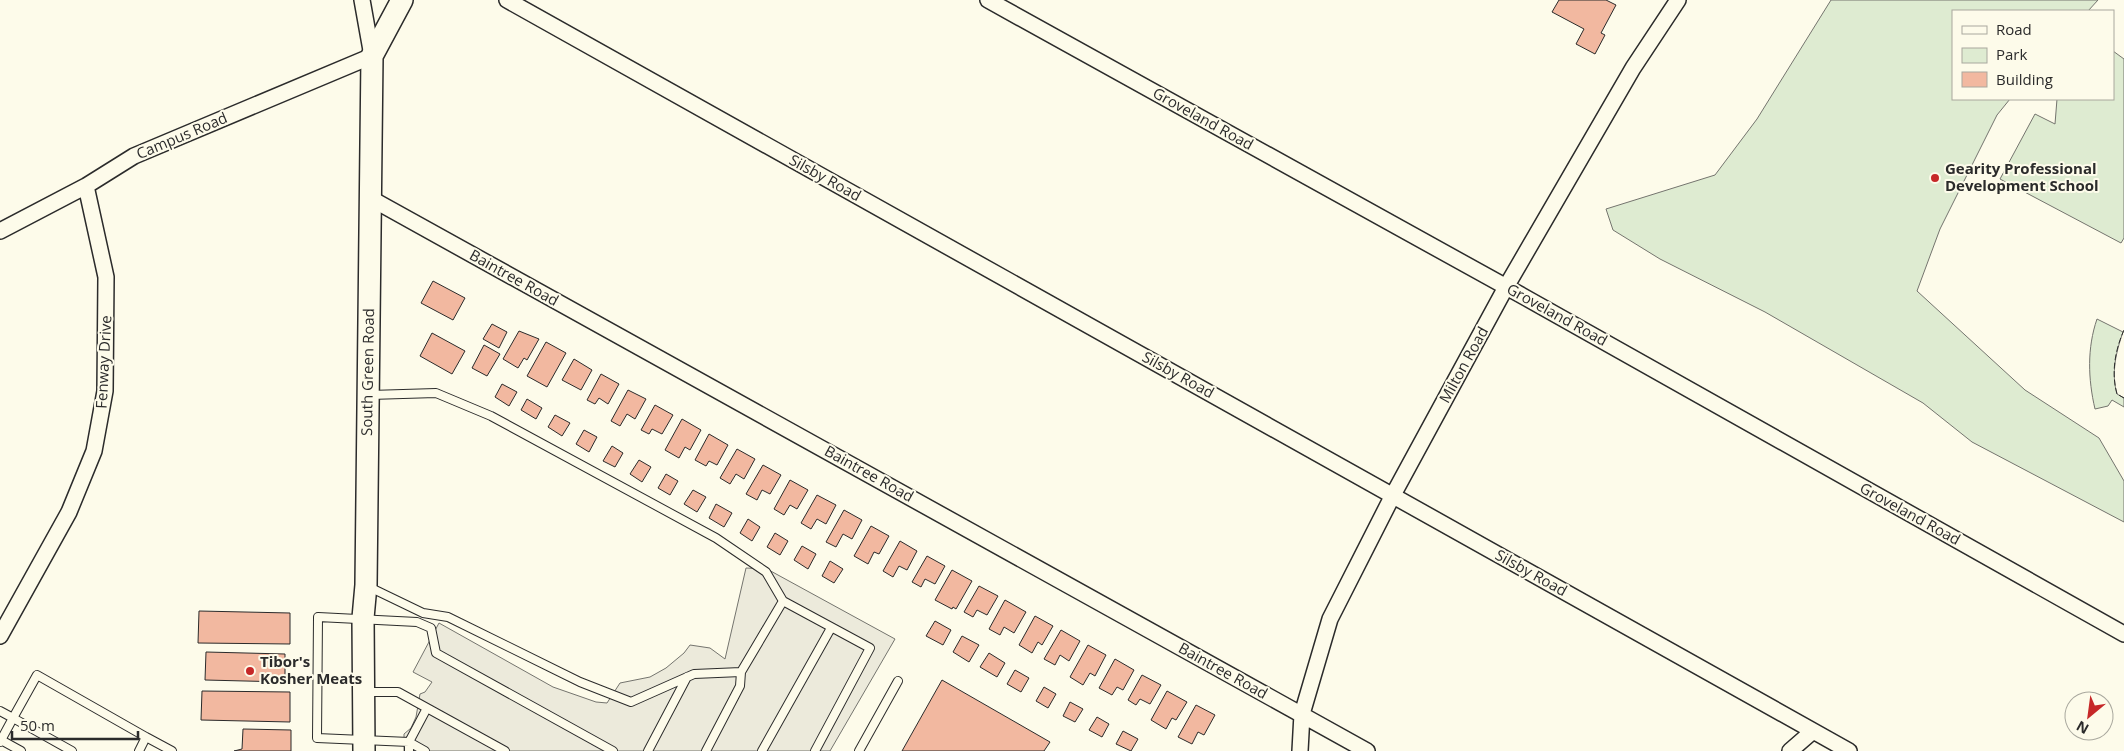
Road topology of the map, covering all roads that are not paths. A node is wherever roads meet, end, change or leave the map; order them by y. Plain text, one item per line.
1 (362, 0) edge
2 (402, 0) edge
3 (507, 0) edge
4 (988, 0) edge
5 (1678, 0) edge
6 (372, 56) junction
7 (86, 186) junction
8 (370, 198) junction
9 (0, 231) edge
10 (1506, 287) junction
11 (368, 395) junction
12 (1393, 495) junction
13 (366, 585) junction
14 (783, 601) junction
15 (363, 618) junction
16 (831, 628) junction
17 (2124, 634) edge
18 (0, 636) edge
19 (741, 672) junction
20 (687, 677) junction
21 (898, 681) dead end
22 (364, 692) junction
23 (427, 708) junction
24 (0, 711) edge
25 (1302, 714) junction
26 (13, 718) junction
27 (1813, 731) junction
28 (146, 737) junction
29 (1, 741) edge
30 (409, 742) junction
31 (364, 746) edge
32 (21, 751) edge
33 (72, 751) edge
34 (138, 751) edge
35 (172, 751) edge
36 (409, 751) edge
37 (425, 751) edge
38 (505, 751) edge
39 (613, 751) edge
40 (648, 751) edge
41 (706, 751) edge
42 (762, 751) edge
43 (814, 751) edge
44 (859, 751) edge
45 (1300, 751) edge
46 (1367, 751) edge
47 (1790, 751) edge
48 (1849, 751) edge

1 - 6 street
2 - 6 main road, South Green Road
3 - 12 street, Silsby Road
4 - 10 street, Groveland Road
5 - 10 street, Milton Road
6 - 7 street, Campus Road
6 - 8 main road, South Green Road
7 - 9 street, Campus Road
7 - 18 street, Fenway Drive
8 - 11 main road, South Green Road
8 - 25 street, Baintree Road
10 - 12 street, Milton Road
10 - 17 street, Groveland Road
11 - 13 main road, South Green Road
11 - 14 lane
12 - 25 street, Milton Road
12 - 27 street, Silsby Road
13 - 15 main road, South Green Road
13 - 20 lane
14 - 16 lane
14 - 19 lane
15 - 22 main road, South Green Road
15 - 31 lane
15 - 39 lane
16 - 42 lane
16 - 43 lane
19 - 20 lane
19 - 41 lane
20 - 40 lane
21 - 44 lane
22 - 23 lane
22 - 31 main road, South Green Road
23 - 30 lane
23 - 38 lane
24 - 26 lane
25 - 45 street, Milton Road
25 - 46 street, Baintree Road
26 - 28 lane
26 - 29 lane
26 - 33 lane
27 - 47 street
27 - 48 street, Silsby Road
28 - 34 lane
28 - 35 lane
29 - 32 lane
30 - 31 lane
30 - 36 lane
30 - 37 lane

